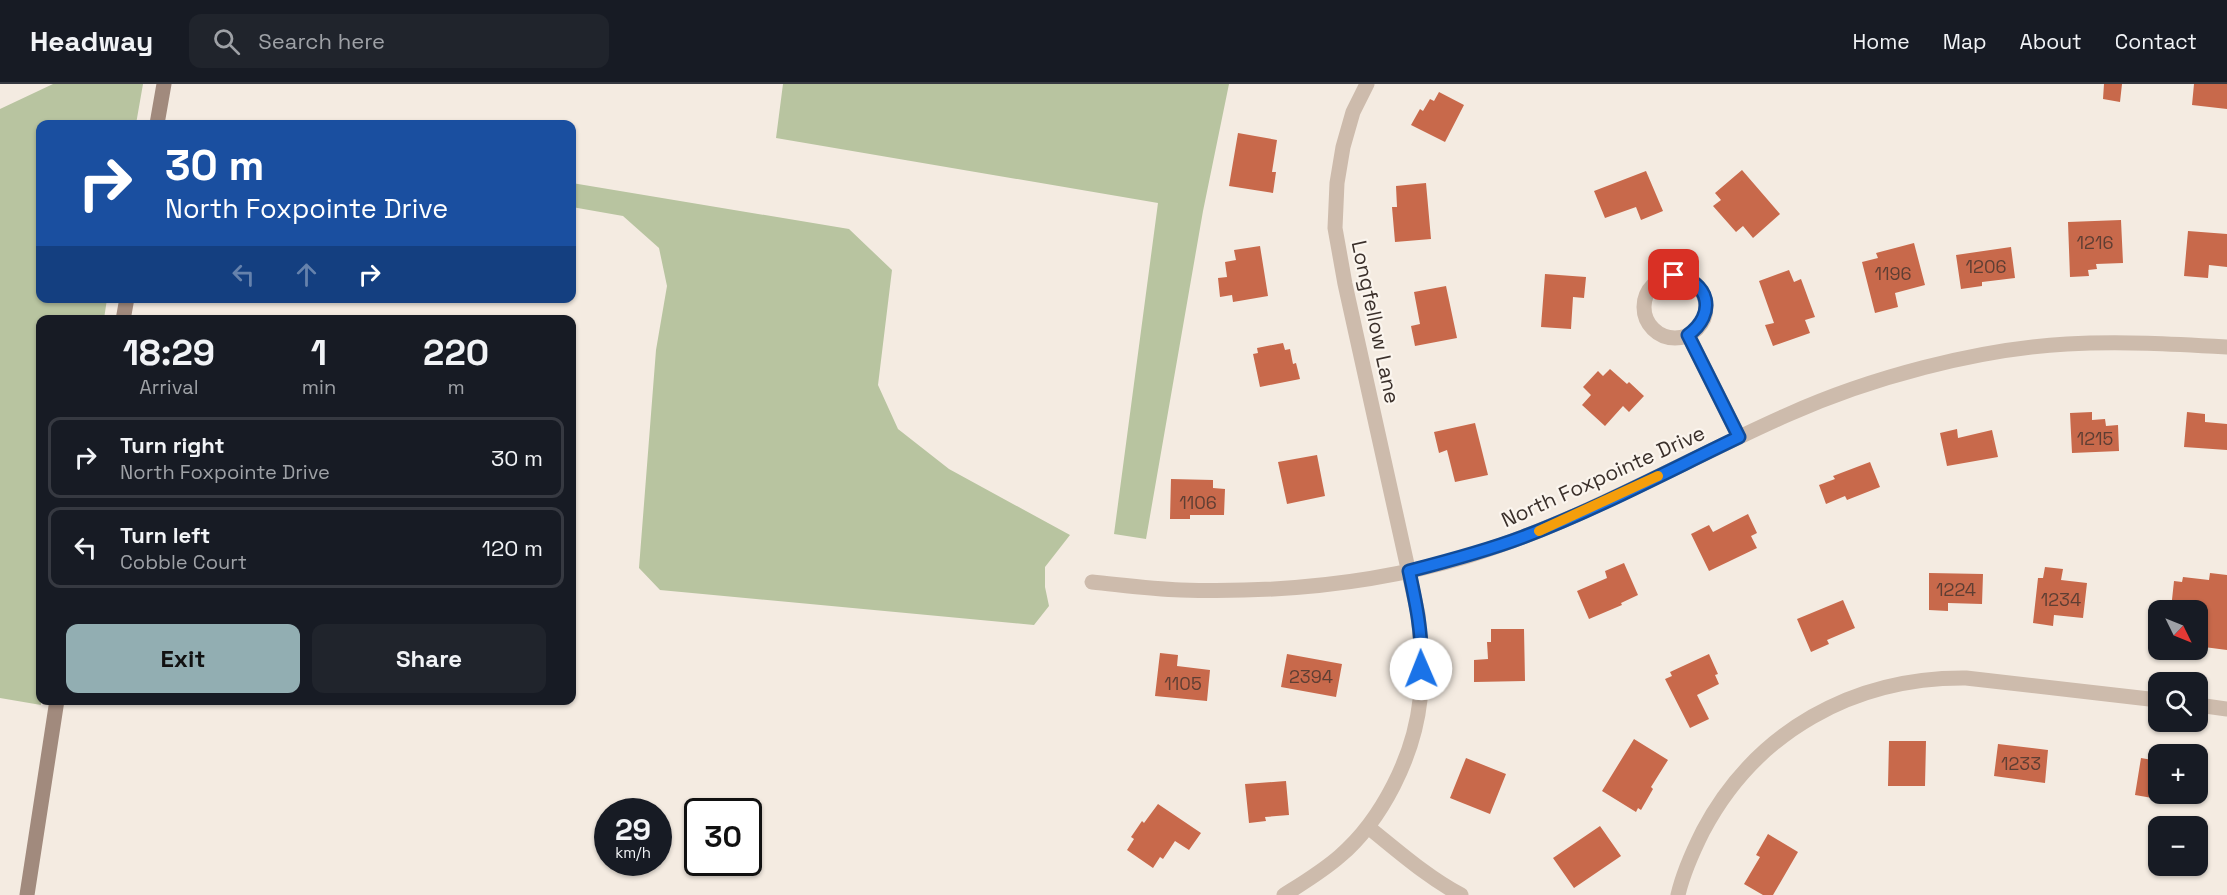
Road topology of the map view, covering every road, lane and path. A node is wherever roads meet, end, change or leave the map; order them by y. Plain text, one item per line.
1 (164, 84) edge
2 (1367, 84) edge
3 (158, 120) edge
4 (1688, 335) junction
5 (2227, 347) edge
6 (1739, 437) junction
7 (1409, 571) junction
8 (1092, 582) dead end
9 (2148, 699) edge
10 (56, 705) edge
11 (2208, 706) edge
12 (2227, 709) edge
13 (1368, 827) junction
14 (27, 895) edge
15 (1284, 895) edge
16 (1461, 895) edge
17 (1678, 895) edge

1 - 3 street
2 - 7 street, Longfellow Lane
4 - 4 street
4 - 6 street
5 - 6 street, North Foxpointe Drive
6 - 7 street, North Foxpointe Drive
7 - 8 street, North Foxpointe Drive
7 - 13 street, Longfellow Lane
9 - 17 street
10 - 14 street
11 - 12 street
13 - 15 street, Longfellow Lane
13 - 16 street

